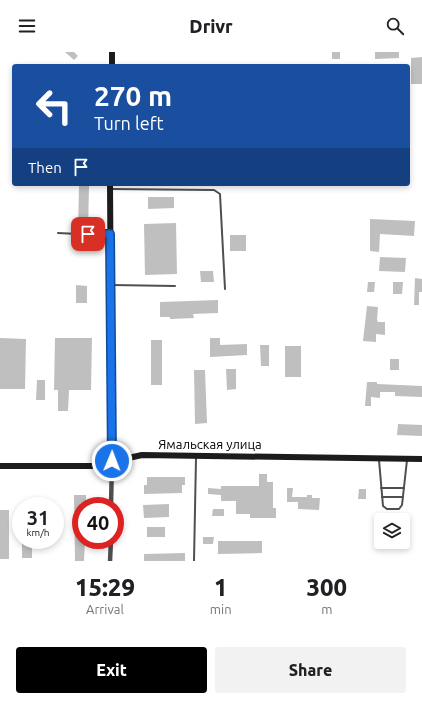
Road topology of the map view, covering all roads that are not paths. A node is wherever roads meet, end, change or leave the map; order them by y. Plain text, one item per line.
1 (112, 52) edge
2 (112, 64) edge
3 (110, 187) edge
4 (58, 233) dead end
5 (78, 234) dead end
6 (88, 234) dead end
7 (110, 234) junction
8 (111, 285) junction
9 (176, 286) dead end
10 (225, 289) dead end
11 (196, 455) junction
12 (378, 458) junction
13 (408, 459) junction
14 (422, 459) edge
15 (112, 461) junction
16 (0, 466) edge
17 (381, 488) junction
18 (404, 488) junction
19 (111, 497) edge
20 (382, 497) junction
21 (403, 497) junction
22 (111, 549) edge
23 (110, 561) edge
24 (194, 561) edge

1 - 2 street
3 - 7 street
3 - 10 lane
4 - 5 lane
6 - 7 lane
7 - 8 street
8 - 9 lane
8 - 15 street
11 - 12 street, Ямальская улица
11 - 15 street, Ямальская улица
11 - 24 lane
12 - 13 street, Ямальская улица
12 - 17 lane
13 - 14 street, Ямальская улица
13 - 18 lane
15 - 16 street, Ямальская улица
15 - 19 street
17 - 18 lane
17 - 20 lane
18 - 21 lane
20 - 21 lane
20 - 21 lane
22 - 23 street

